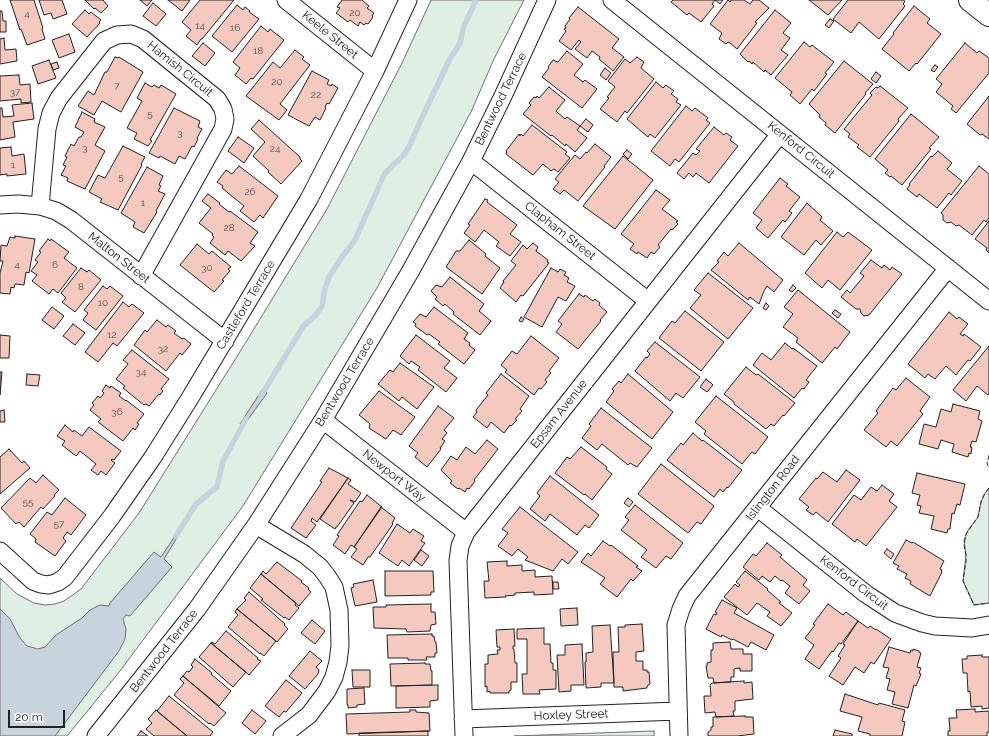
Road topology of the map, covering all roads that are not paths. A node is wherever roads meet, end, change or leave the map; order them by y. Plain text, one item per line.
1 (286, 0) edge
2 (408, 0) edge
3 (547, 0) edge
4 (612, 0) edge
5 (970, 0) edge
6 (989, 15) edge
7 (375, 71) junction
8 (780, 134) junction
9 (471, 161) junction
10 (0, 205) edge
11 (40, 206) junction
12 (948, 268) junction
13 (142, 276) junction
14 (648, 301) junction
15 (989, 301) edge
16 (225, 341) junction
17 (322, 420) junction
18 (758, 508) junction
19 (256, 525) junction
20 (466, 532) junction
21 (0, 551) edge
22 (989, 625) edge
23 (678, 711) junction
24 (463, 719) junction
25 (96, 736) edge
26 (282, 736) edge
27 (464, 736) edge
28 (679, 736) edge

1 - 7 street, Keele Street
2 - 7 street, Castleford Terrace
3 - 9 street, Bentwood Terrace
4 - 8 street, Kenford Circuit
5 - 6 street
7 - 16 street, Castleford Terrace
8 - 12 street, Kenford Circuit
8 - 14 street, Epsam Avenue
9 - 14 street, Clapham Street
9 - 17 street, Bentwood Terrace
10 - 11 street, Malton Street
11 - 13 street, Malton Street
11 - 13 street, Hamish Circuit
12 - 15 street, Kenford Circuit
12 - 18 street, Islington Road
13 - 16 street, Malton Street
14 - 20 street, Epsam Avenue
16 - 21 street, Castleford Terrace
17 - 19 street, Bentwood Terrace
17 - 20 street, Newport Way
18 - 22 street, Kenford Circuit
18 - 23 street, Islington Road
19 - 25 street, Bentwood Terrace
19 - 26 street
20 - 24 street, Epsam Avenue
23 - 24 street, Hoxley Street
23 - 28 street, Islington Road
24 - 27 street, Epsam Avenue

